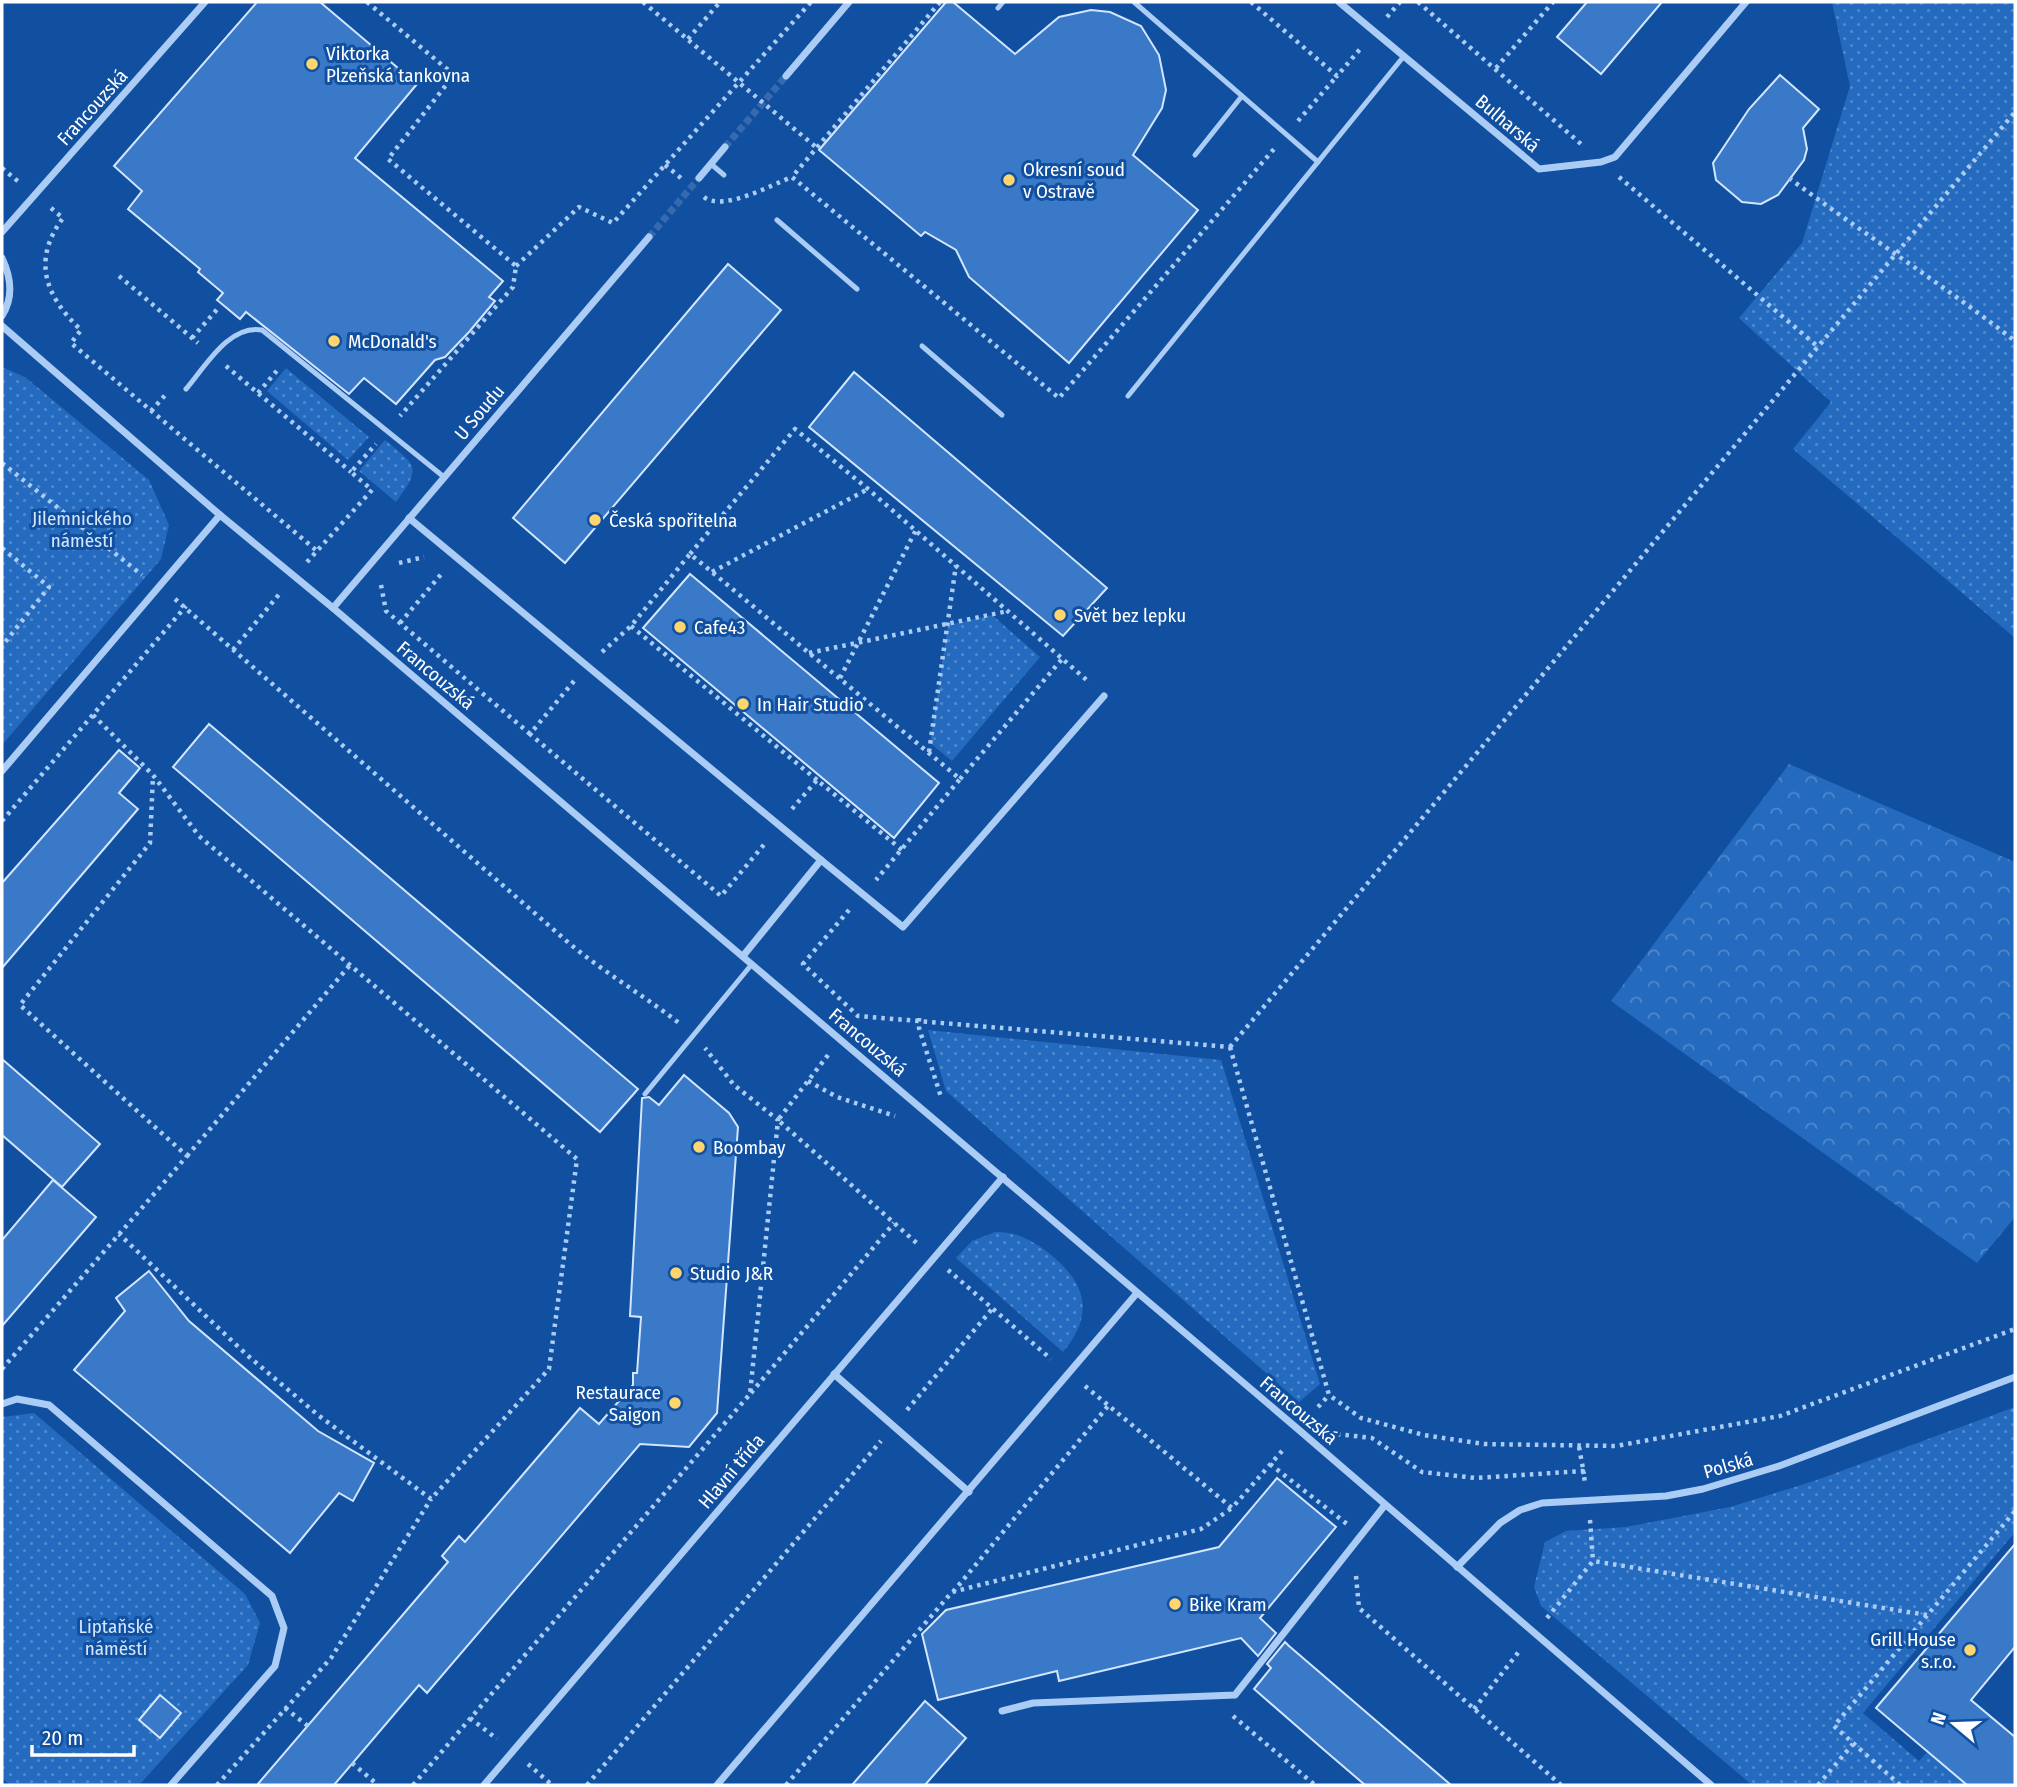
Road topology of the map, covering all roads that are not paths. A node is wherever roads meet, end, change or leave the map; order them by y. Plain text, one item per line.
1 (205, 2) edge
2 (849, 2) edge
3 (1003, 2) edge
4 (1134, 2) edge
5 (1339, 2) edge
6 (1746, 2) edge
7 (998, 8) dead end
8 (1404, 56) junction
9 (786, 76) tunnel mouth
10 (1242, 96) junction
11 (725, 147) tunnel mouth
12 (1195, 155) dead end
13 (1318, 162) junction
14 (711, 164) junction
15 (724, 175) dead end
16 (699, 178) tunnel mouth
17 (777, 220) dead end
18 (2, 232) edge
19 (649, 237) tunnel mouth
20 (2, 258) edge
21 (857, 289) dead end
22 (2, 316) edge
23 (2, 326) edge
24 (922, 346) dead end
25 (186, 389) dead end
26 (1128, 396) dead end
27 (1002, 415) dead end
28 (444, 477) junction
29 (220, 515) junction
30 (409, 518) junction
31 (333, 608) junction
32 (1104, 695) road end
33 (2, 771) edge
34 (821, 860) junction
35 (743, 956) junction
36 (752, 964) junction
37 (645, 1094) dead end
38 (1003, 1177) junction
39 (1137, 1293) junction
40 (834, 1374) junction
41 (2015, 1377) edge
42 (2, 1404) edge
43 (969, 1492) junction
44 (1385, 1505) junction
45 (1457, 1567) junction
46 (1002, 1712) dead end
47 (171, 1785) edge
48 (484, 1785) edge
49 (717, 1785) edge
50 (1711, 1785) edge

1 - 18 street, Francouzská
2 - 9 street
3 - 7 lane
4 - 10 lane
5 - 8 street, Bulharská
6 - 8 street, Bulharská
8 - 13 lane
10 - 12 lane
10 - 13 lane
11 - 14 street
13 - 26 lane
14 - 15 lane
14 - 16 street
17 - 21 lane
19 - 28 street, U Soudu
20 - 22 street
23 - 29 street, Francouzská
24 - 27 lane
25 - 28 lane
28 - 30 street, U Soudu
29 - 31 street, Francouzská
29 - 33 street
30 - 31 street, U Soudu
30 - 34 street
31 - 35 street, Francouzská
32 - 34 street
34 - 35 street
35 - 36 street, Francouzská
36 - 37 lane
36 - 38 street, Francouzská
38 - 39 street, Francouzská
38 - 40 street, Hlavní třída
39 - 43 street
39 - 44 street, Francouzská
40 - 43 street
40 - 48 street, Hlavní třída
41 - 45 street, Polská
42 - 47 street
43 - 49 street
44 - 45 street, Francouzská
44 - 46 street
45 - 50 street, Francouzská

